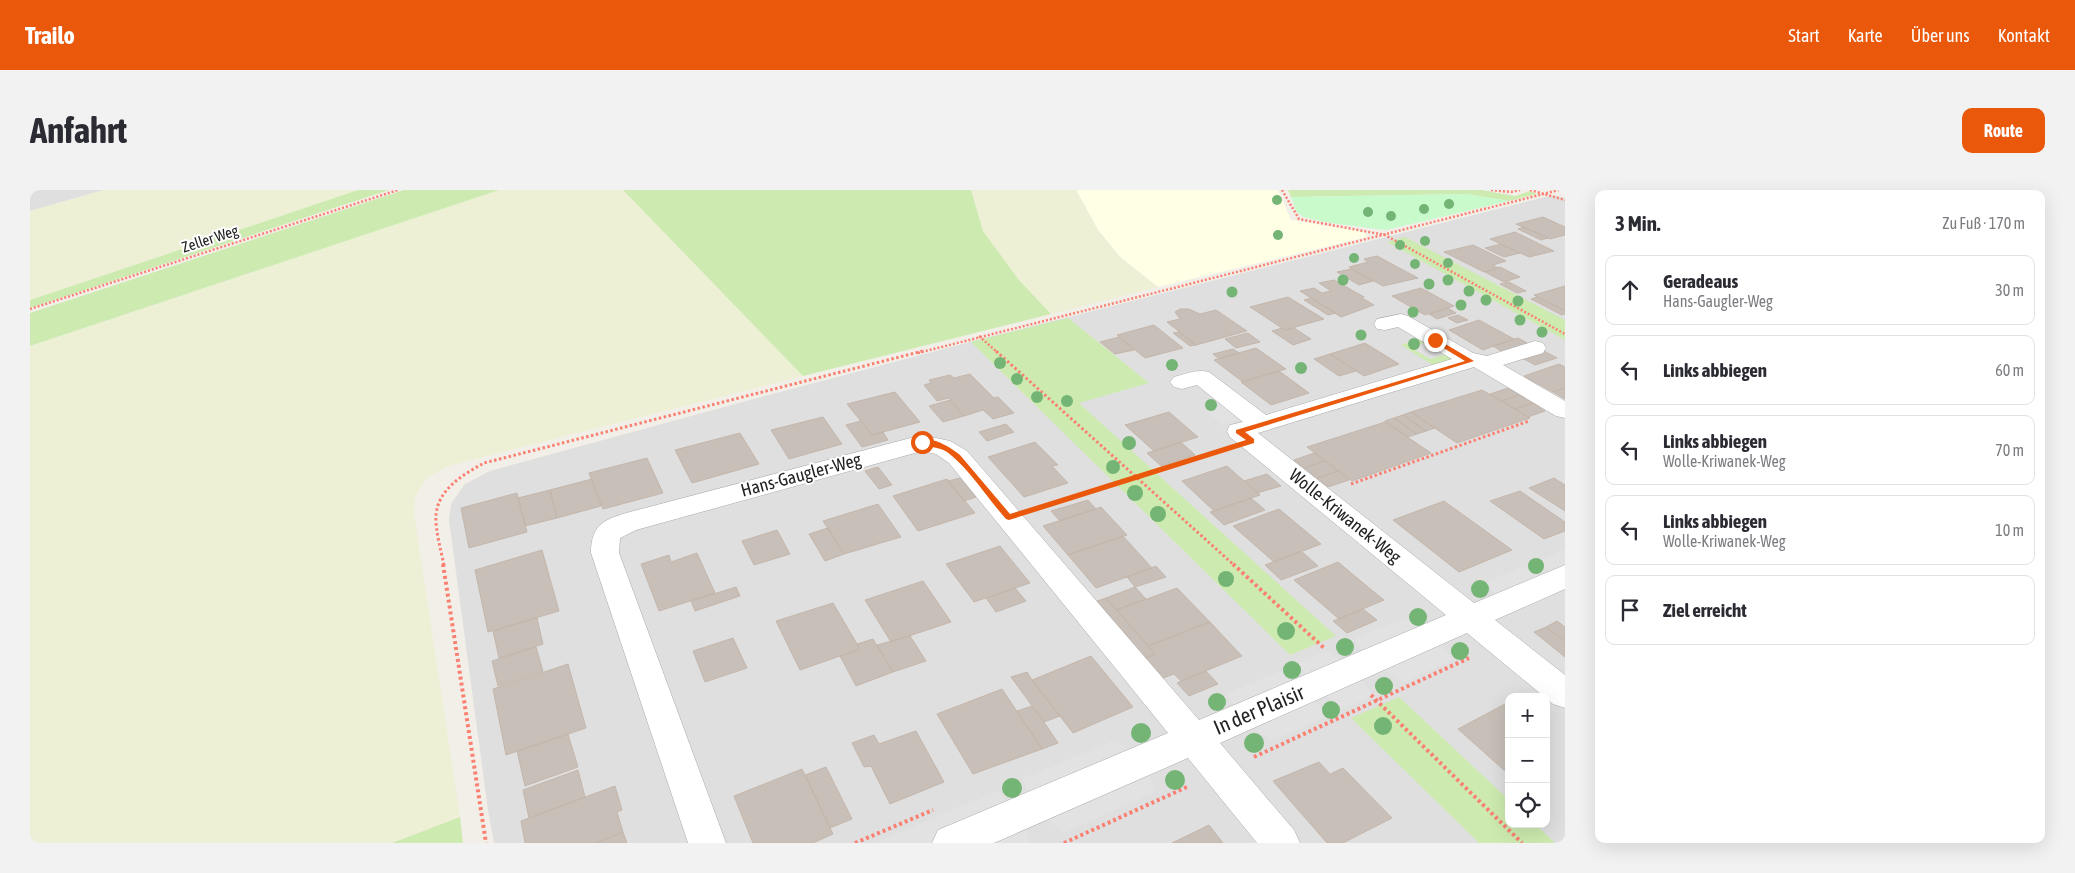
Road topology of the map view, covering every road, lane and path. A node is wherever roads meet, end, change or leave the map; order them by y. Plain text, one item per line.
1 (398, 190) edge
2 (1282, 190) edge
3 (1491, 190) edge
4 (1520, 190) edge
5 (1530, 190) edge
6 (1559, 190) edge
7 (1543, 194) junction
8 (1565, 200) edge
9 (1385, 235) junction
10 (30, 309) edge
11 (1385, 324) dead end
12 (1565, 334) edge
13 (979, 336) junction
14 (1535, 348) dead end
15 (1477, 362) junction
16 (1182, 382) dead end
17 (1564, 410) edge
18 (1256, 433) junction
19 (1137, 476) junction
20 (1319, 496) junction
21 (1009, 517) junction
22 (1565, 576) edge
23 (1481, 626) junction
24 (1348, 672) junction
25 (1565, 694) edge
26 (1377, 702) junction
27 (1192, 738) junction
28 (1221, 772) junction
29 (486, 843) edge
30 (707, 843) edge
31 (952, 843) edge
32 (1064, 843) edge
33 (1281, 843) edge
34 (1522, 843) edge

1 - 10 path, Zeller Weg
2 - 9 path
3 - 4 path
5 - 7 path
6 - 7 path
7 - 8 path
7 - 9 path
9 - 12 path
9 - 13 path
11 - 15 street
13 - 19 path
13 - 29 path
14 - 15 street
15 - 17 street
15 - 18 street
16 - 18 street, Wolle-Kriwanek-Weg
17 - 20 path
18 - 19 path
18 - 20 street, Wolle-Kriwanek-Weg
19 - 21 path
19 - 24 path
20 - 23 street, Wolle-Kriwanek-Weg
21 - 27 street, Hans-Gaugler-Weg
21 - 30 street, Hans-Gaugler-Weg
22 - 23 street, In der Plaisir
23 - 24 street, In der Plaisir
23 - 25 street, Wolle-Kriwanek-Weg
23 - 26 path
24 - 26 path
24 - 27 street, In der Plaisir
26 - 28 path
26 - 34 path
27 - 28 street, Hans-Gaugler-Weg
27 - 31 street, In der Plaisir
28 - 32 path
28 - 33 street, Hans-Gaugler-Weg

